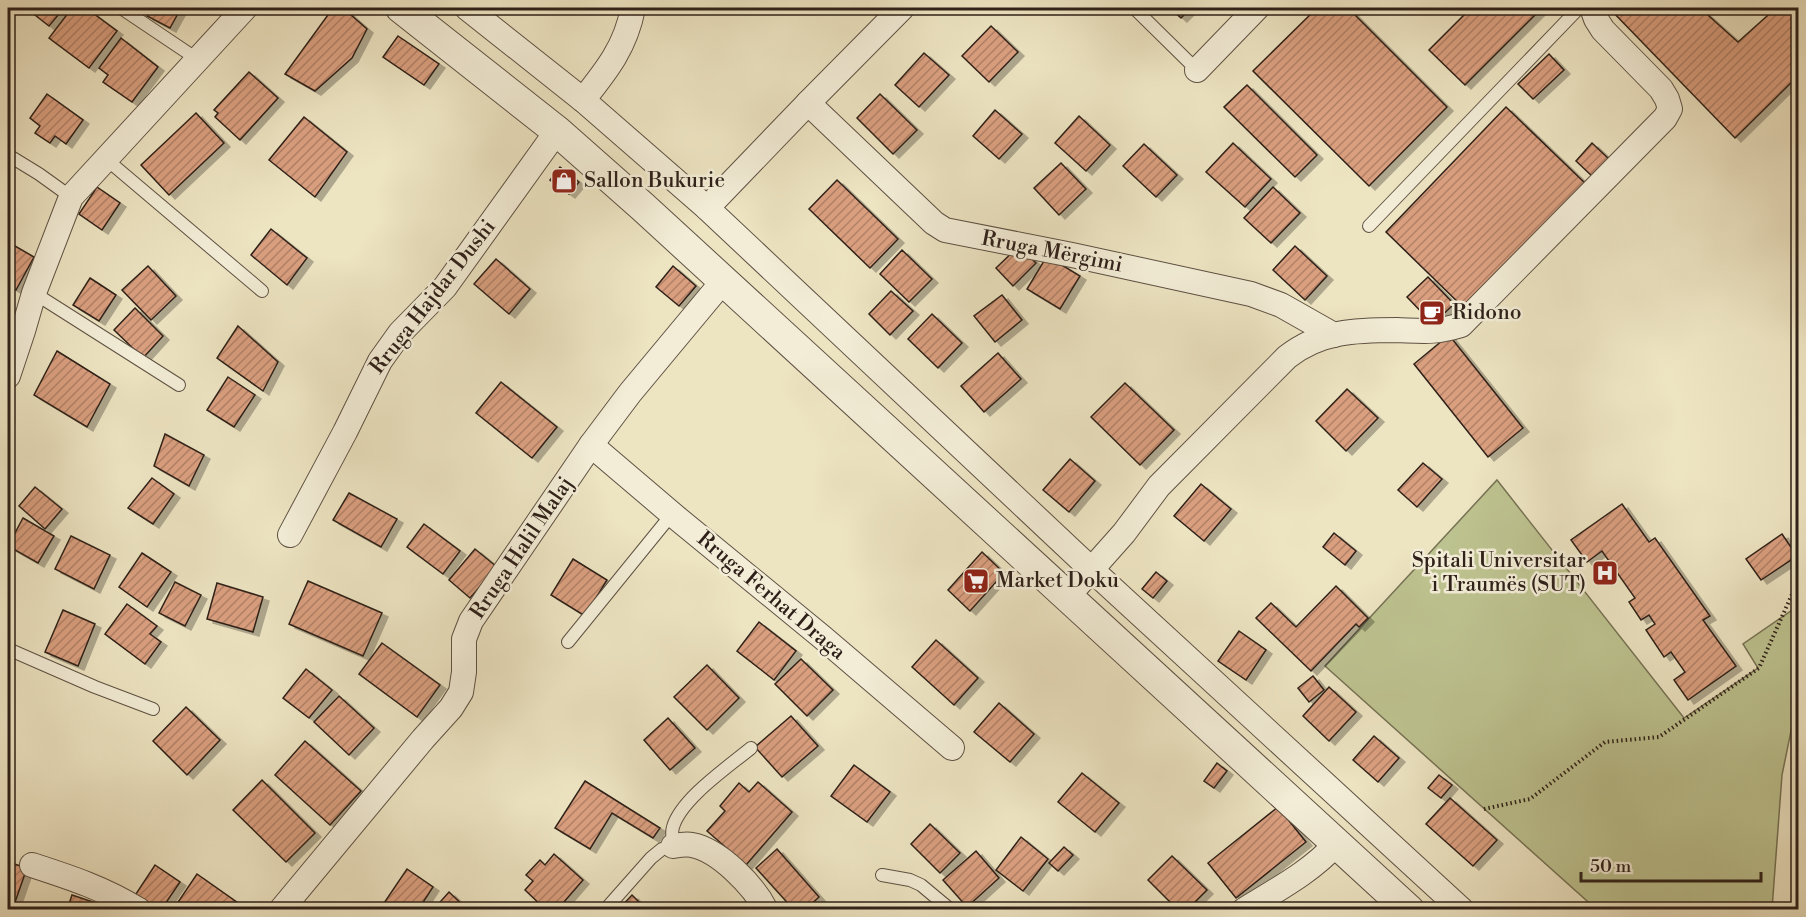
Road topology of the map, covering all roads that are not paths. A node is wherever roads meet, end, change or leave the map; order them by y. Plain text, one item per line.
1 (121, 8) edge
2 (245, 8) edge
3 (401, 8) edge
4 (466, 8) edge
5 (633, 8) edge
6 (902, 8) edge
7 (1134, 8) edge
8 (1257, 8) edge
9 (1579, 8) edge
10 (1592, 8) edge
11 (197, 59) junction
12 (1197, 70) joint
13 (583, 100) junction
14 (808, 103) junction
15 (557, 131) junction
16 (8, 155) edge
17 (106, 159) junction
18 (71, 197) junction
19 (707, 208) junction
20 (1368, 226) dead end
21 (724, 280) junction
22 (262, 291) dead end
23 (34, 294) junction
24 (1334, 334) junction
25 (8, 376) edge
26 (179, 386) dead end
27 (591, 445) junction
28 (672, 514) junction
29 (290, 535) dead end
30 (1092, 570) junction
31 (1068, 596) junction
32 (568, 642) dead end
33 (8, 650) edge
34 (153, 709) dead end
35 (751, 748) dead end
36 (952, 748) dead end
37 (1336, 844) junction
38 (674, 846) junction
39 (32, 865) dead end
40 (882, 875) dead end
41 (139, 909) edge
42 (281, 909) edge
43 (605, 909) edge
44 (766, 909) edge
45 (951, 909) edge
46 (1244, 909) edge
47 (1409, 909) edge
48 (1461, 909) edge

1 - 11 lane
2 - 11 street
3 - 15 street
4 - 13 street
5 - 13 street
6 - 14 street
7 - 12 lane
8 - 12 street
9 - 20 lane
10 - 24 street
11 - 17 street
13 - 19 street
14 - 19 street
14 - 24 street, Rruga Mërgimi
15 - 21 street
15 - 29 street, Rruga Hajdar Dushi
16 - 18 lane
17 - 18 street
17 - 22 lane
18 - 23 street
19 - 30 street
21 - 27 street, Rruga Halil Malaj
21 - 31 street
23 - 25 street
23 - 26 lane
24 - 30 street
27 - 28 street, Rruga Ferhat Draga
27 - 42 street, Rruga Halil Malaj
28 - 32 lane
28 - 36 street, Rruga Ferhat Draga
30 - 31 street
30 - 48 street
31 - 37 street
33 - 34 lane
35 - 38 lane
37 - 46 street
37 - 47 street
38 - 43 lane
38 - 44 street
39 - 41 street
40 - 45 lane

